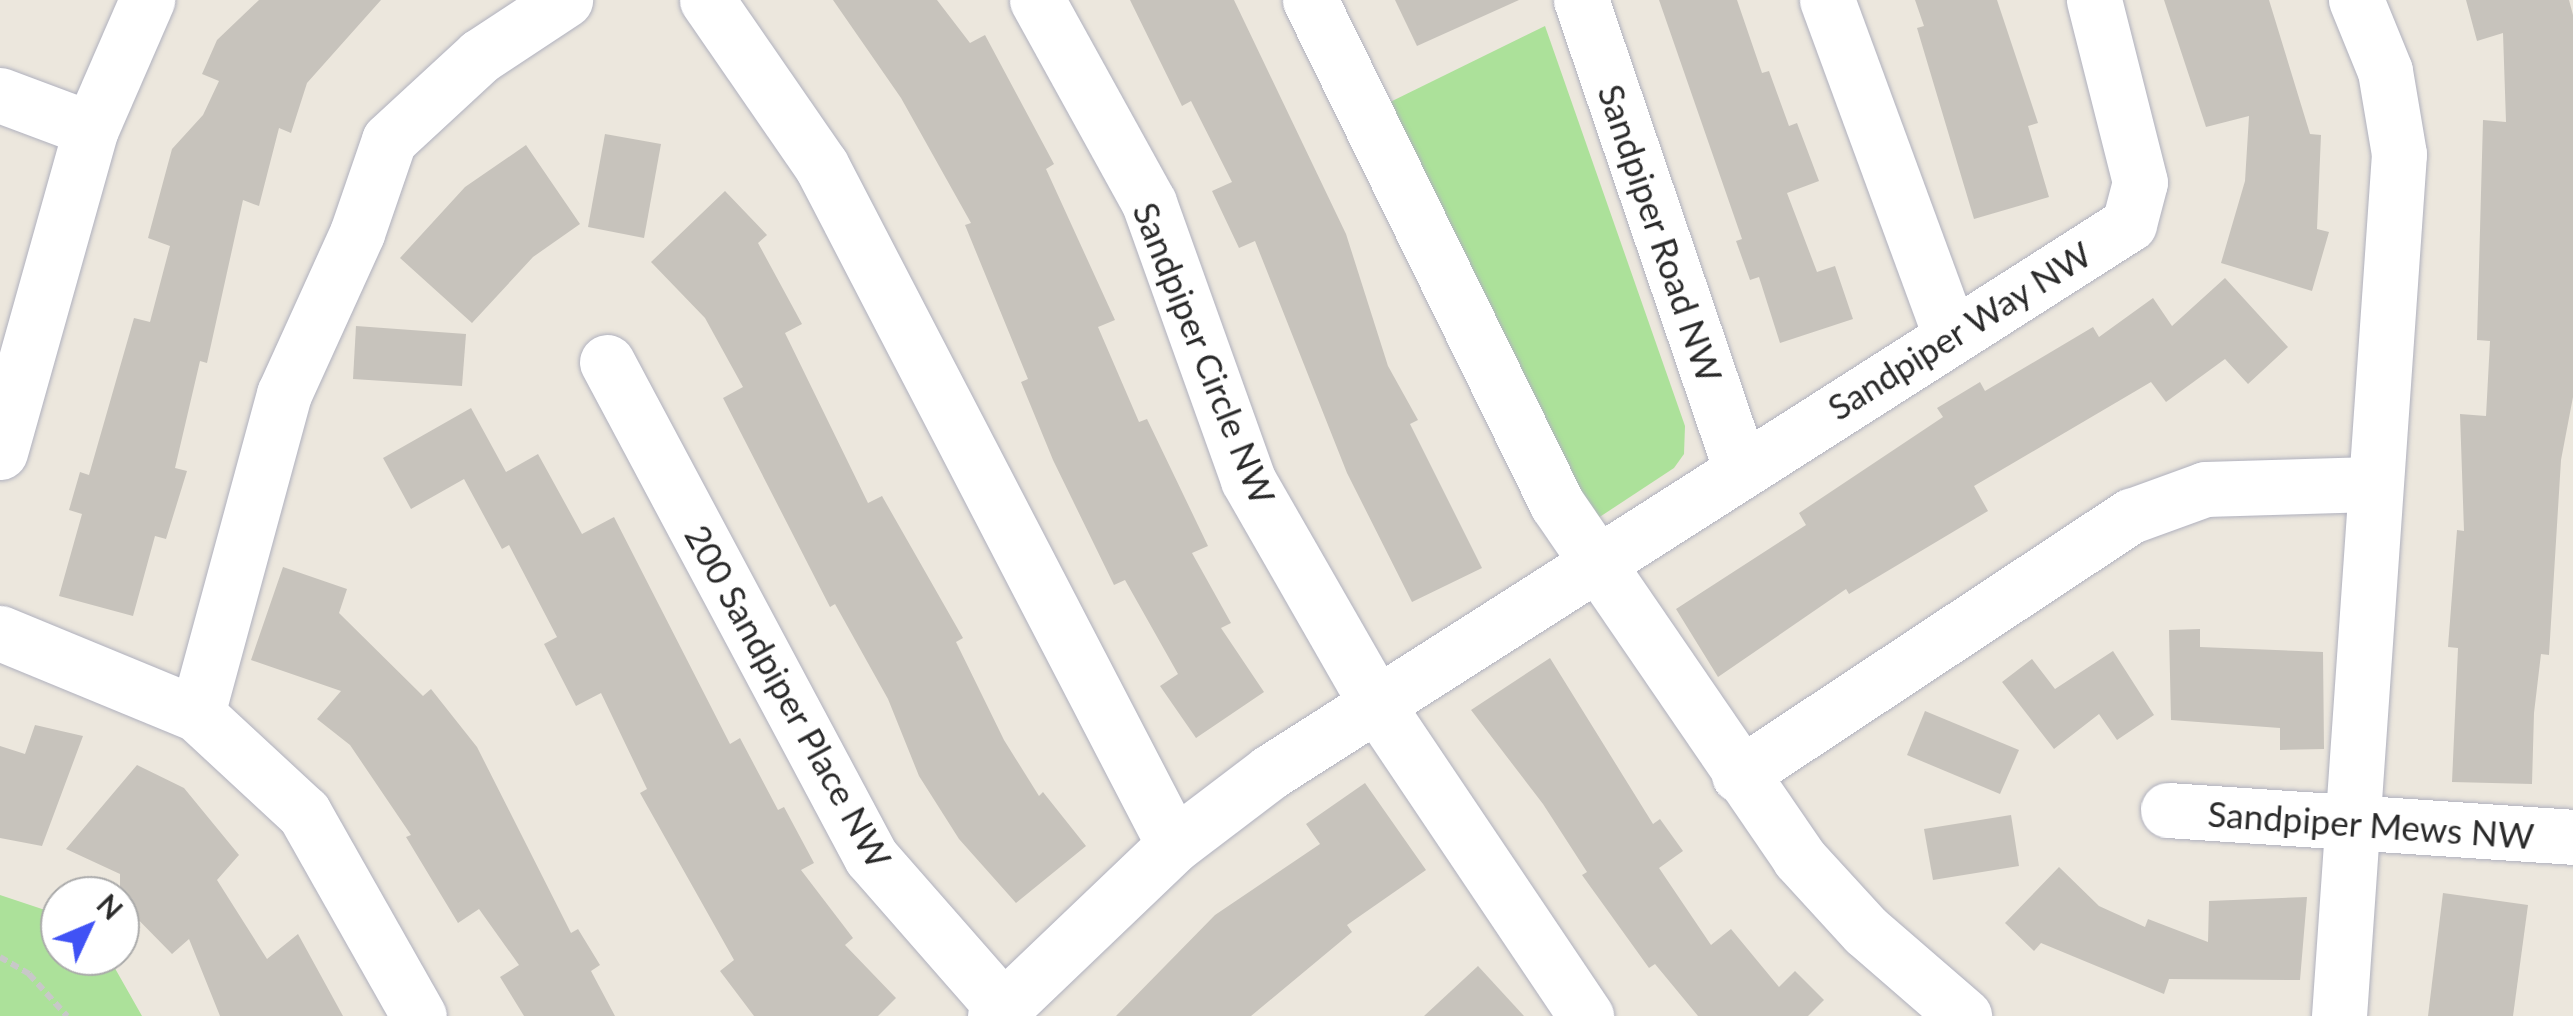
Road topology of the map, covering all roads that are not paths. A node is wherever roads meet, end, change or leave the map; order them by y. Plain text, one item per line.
1 (147, 0) edge
2 (566, 0) edge
3 (707, 0) edge
4 (1037, 0) edge
5 (1310, 0) edge
6 (1582, 0) edge
7 (1827, 0) edge
8 (2094, 0) edge
9 (2356, 0) edge
10 (0, 95) edge
11 (91, 128) junction
12 (1950, 335) junction
13 (607, 362) dead end
14 (10, 374) edge
15 (0, 452) edge
16 (1740, 467) junction
17 (2372, 484) junction
18 (1598, 566) junction
19 (0, 633) edge
20 (1377, 704) junction
21 (196, 714) junction
22 (1739, 775) junction
23 (2168, 810) dead end
24 (2352, 823) junction
25 (2573, 838) edge
26 (1174, 845) junction
27 (999, 1012) edge
28 (420, 1016) edge
29 (1586, 1016) edge
30 (1964, 1016) edge
31 (2340, 1016) edge

1 - 11 street
2 - 21 street
3 - 26 street
4 - 20 street, Sandpiper Circle NW
5 - 18 street
6 - 16 street, Sandpiper Road NW
7 - 12 street
8 - 12 street, Sandpiper Way NW
9 - 17 street
10 - 11 street
11 - 14 street
12 - 16 street, Sandpiper Way NW
13 - 27 street, 200 Sandpiper Place NW
14 - 15 street
16 - 18 street, Sandpiper Way NW
17 - 22 street
17 - 24 street
18 - 20 street
18 - 22 street
19 - 21 street
20 - 26 street
20 - 29 street, Sandpiper Circle NW
21 - 28 street
22 - 30 street
23 - 24 street, Sandpiper Mews NW
24 - 25 street, Sandpiper Mews NW
24 - 31 street
26 - 27 street

